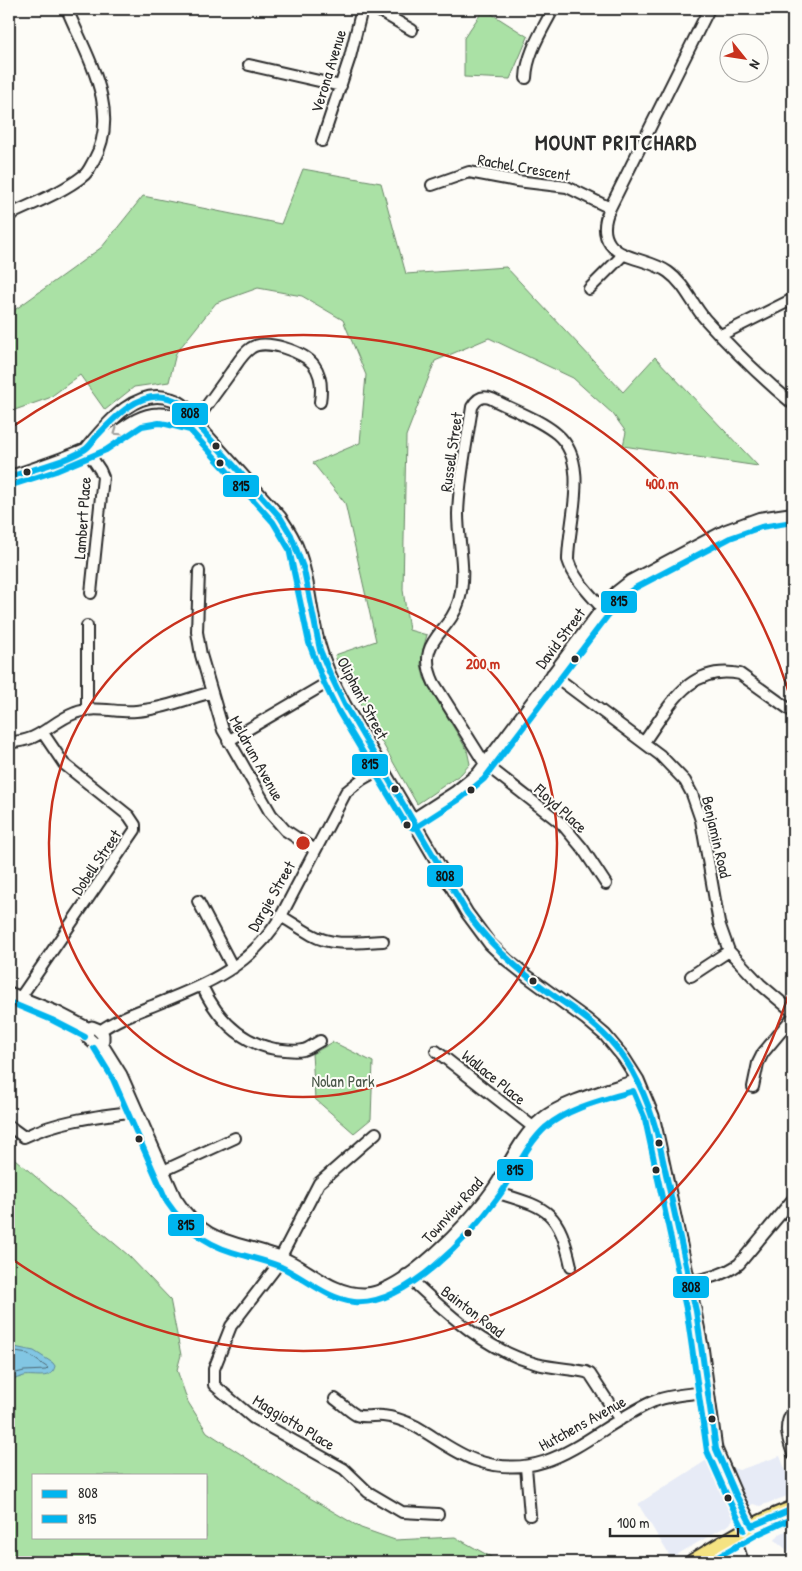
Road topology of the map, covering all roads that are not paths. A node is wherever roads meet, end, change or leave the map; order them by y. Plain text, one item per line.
1 (67, 9) edge
2 (362, 9) edge
3 (376, 9) edge
4 (553, 9) edge
5 (709, 9) edge
6 (412, 30) dead end
7 (249, 65) dead end
8 (526, 78) dead end
9 (340, 86) junction
10 (322, 141) dead end
11 (432, 185) dead end
12 (610, 208) junction
13 (9, 215) edge
14 (623, 255) junction
15 (589, 289) dead end
16 (793, 299) edge
17 (721, 335) junction
18 (320, 402) dead end
19 (793, 404) edge
20 (196, 422) junction
21 (86, 449) junction
22 (9, 477) edge
23 (793, 513) edge
24 (198, 571) dead end
25 (91, 592) dead end
26 (602, 608) junction
27 (87, 626) dead end
28 (552, 674) junction
29 (332, 680) junction
30 (212, 692) junction
31 (87, 710) junction
32 (793, 712) edge
33 (43, 733) junction
34 (228, 741) junction
35 (9, 742) edge
36 (644, 742) junction
37 (485, 764) junction
38 (382, 768) junction
39 (413, 819) junction
40 (315, 850) junction
41 (606, 884) dead end
42 (198, 901) dead end
43 (281, 916) junction
44 (383, 941) dead end
45 (729, 951) junction
46 (233, 968) junction
47 (691, 976) dead end
48 (202, 986) junction
49 (9, 994) edge
50 (20, 998) junction
51 (793, 1012) edge
52 (793, 1017) edge
53 (97, 1034) junction
54 (320, 1041) dead end
55 (436, 1051) dead end
56 (638, 1080) junction
57 (753, 1087) dead end
58 (137, 1111) junction
59 (9, 1126) edge
60 (533, 1127) junction
61 (376, 1133) dead end
62 (235, 1138) dead end
63 (163, 1171) junction
64 (492, 1191) junction
65 (793, 1199) edge
66 (281, 1258) junction
67 (571, 1266) dead end
68 (406, 1275) junction
69 (689, 1282) junction
70 (708, 1392) junction
71 (335, 1399) dead end
72 (793, 1410) edge
73 (620, 1420) junction
74 (793, 1454) edge
75 (526, 1466) junction
76 (793, 1509) edge
77 (438, 1514) dead end
78 (530, 1515) dead end
79 (752, 1526) junction
80 (739, 1534) junction
81 (712, 1551) junction
82 (744, 1561) edge
83 (693, 1562) edge

1 - 13 street
2 - 9 street, Verona Avenue
3 - 6 street
4 - 8 street
5 - 12 street
7 - 9 street
9 - 10 street, Verona Avenue
11 - 12 street, Rachel Crescent
12 - 14 street
14 - 15 street
14 - 17 street
16 - 17 street
17 - 19 street
18 - 20 street
20 -> 21 street, Oliphant Street
20 - 21 street, Oliphant Street
20 - 29 street, Oliphant Street
21 - 22 street, Oliphant Street
21 - 25 street, Lambert Place
23 - 26 street, David Street
24 - 30 street, Meldrum Avenue
26 - 28 street, David Street
26 - 37 street, Russell Street
27 - 31 street
28 - 36 street, Benjamin Road
28 - 37 street, David Street
29 - 34 street
29 - 38 street, Oliphant Street
30 - 31 street
30 - 34 street, Meldrum Avenue
31 - 33 street
32 - 36 street
33 - 35 street
33 - 50 street, Dobell Street
34 - 40 street, Meldrum Avenue
36 - 45 street, Benjamin Road
37 - 39 street, David Street
37 - 41 street, Floyd Place
38 - 39 street, Oliphant Street
38 - 40 street, Dargie Street
39 - 56 street, Oliphant Street
40 - 43 street, Dargie Street
42 - 46 street
43 - 44 street
43 - 46 street, Dargie Street
45 - 47 street
45 - 51 street, Benjamin Road
46 - 48 street, Dargie Street
48 - 53 street, Dargie Street
48 - 54 street
49 - 50 street
50 - 53 street
52 - 57 street
53 - 58 street, Townview Road
55 - 60 street, Wallace Place
56 - 60 street, Townview Road
56 - 69 street
58 - 59 street
58 - 63 street, Townview Road
60 - 64 street, Townview Road
61 - 66 street, Maggiotto Place
62 - 63 street
63 - 66 street, Townview Road
64 - 67 street
64 - 68 street, Townview Road
65 - 69 street
66 - 68 street, Townview Road
66 - 77 street, Maggiotto Place
68 - 73 street, Bainton Road
69 - 70 street
70 - 73 street, Hutchens Avenue
70 - 79 street
71 - 75 street, Hutchens Avenue
72 - 74 street
73 - 75 street, Hutchens Avenue
75 - 78 street
76 - 79 main road
79 - 80 main road
80 - 81 main road
80 - 82 street
81 - 82 street
81 - 83 main road

